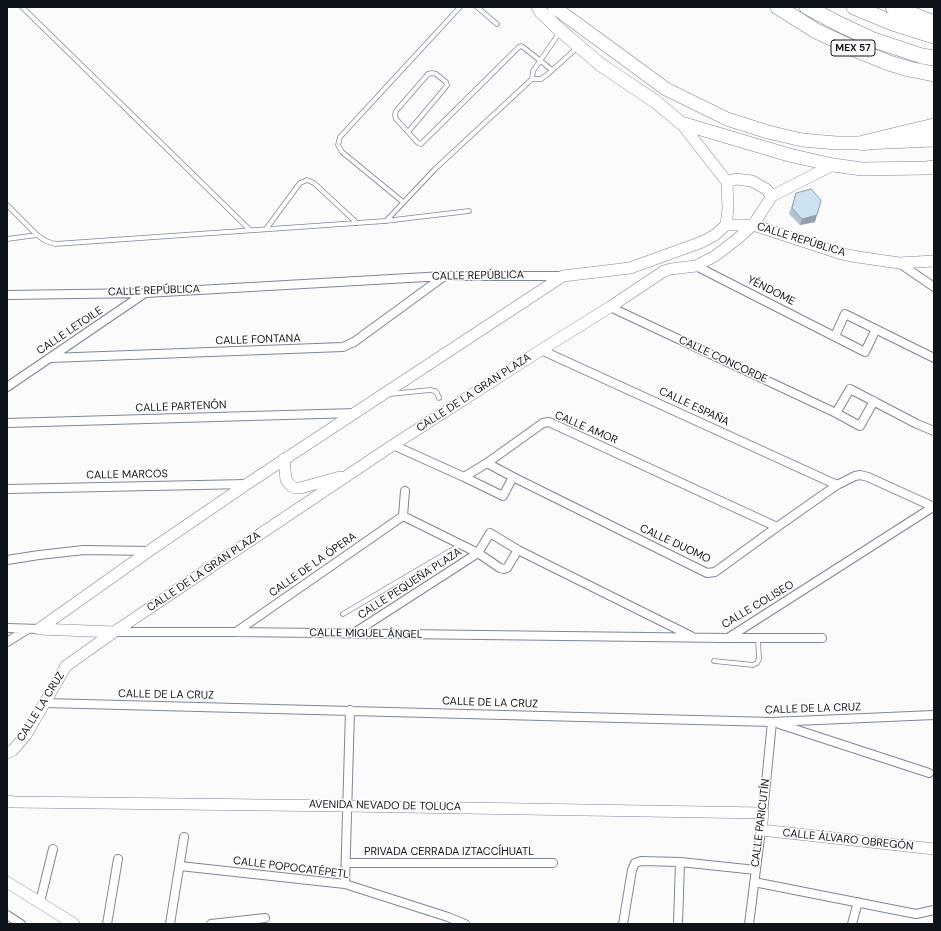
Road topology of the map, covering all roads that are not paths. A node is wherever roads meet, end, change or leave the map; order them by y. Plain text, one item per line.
1 (22, 7) edge
2 (460, 7) edge
3 (477, 7) edge
4 (538, 7) edge
5 (554, 7) edge
6 (778, 7) edge
7 (807, 7) edge
8 (854, 7) edge
9 (864, 7) edge
10 (893, 7) edge
11 (908, 7) edge
12 (934, 18) edge
13 (934, 23) edge
14 (497, 24) dead end
15 (561, 31) junction
16 (934, 32) edge
17 (934, 36) edge
18 (578, 46) junction
19 (934, 58) edge
20 (540, 61) junction
21 (552, 70) junction
22 (934, 74) edge
23 (532, 79) junction
24 (681, 124) junction
25 (934, 126) edge
26 (408, 132) junction
27 (934, 140) edge
28 (863, 143) junction
29 (834, 165) junction
30 (934, 167) edge
31 (727, 182) junction
32 (772, 196) junction
33 (403, 202) junction
34 (7, 205) edge
35 (470, 211) dead end
36 (385, 221) junction
37 (357, 223) junction
38 (726, 225) junction
39 (753, 225) junction
40 (266, 229) junction
41 (250, 230) junction
42 (37, 235) junction
43 (7, 239) edge
44 (934, 261) edge
45 (899, 263) junction
46 (696, 266) junction
47 (444, 276) junction
48 (563, 276) junction
49 (934, 287) edge
50 (146, 292) junction
51 (7, 296) edge
52 (610, 307) junction
53 (876, 329) junction
54 (835, 336) junction
55 (541, 350) junction
56 (50, 358) junction
57 (934, 358) edge
58 (7, 387) edge
59 (383, 394) junction
60 (439, 398) dead end
61 (874, 401) junction
62 (356, 413) junction
63 (836, 413) junction
64 (7, 423) edge
65 (934, 432) edge
66 (393, 445) junction
67 (284, 459) junction
68 (487, 462) junction
69 (350, 474) junction
70 (464, 477) junction
71 (513, 477) junction
72 (247, 484) junction
73 (837, 485) junction
74 (7, 489) edge
75 (405, 491) dead end
76 (934, 507) edge
77 (402, 516) junction
78 (777, 527) junction
79 (461, 545) junction
80 (149, 550) junction
81 (518, 550) junction
82 (478, 553) junction
83 (7, 560) edge
84 (343, 614) dead end
85 (7, 628) edge
86 (28, 629) junction
87 (39, 629) junction
88 (114, 632) junction
89 (236, 632) junction
90 (354, 633) junction
91 (693, 637) junction
92 (728, 638) junction
93 (758, 638) junction
94 (822, 638) dead end
95 (7, 642) edge
96 (714, 661) dead end
97 (46, 703) junction
98 (350, 710) junction
99 (934, 715) edge
100 (772, 722) junction
101 (7, 754) edge
102 (929, 773) dead end
103 (7, 801) edge
104 (347, 806) junction
105 (763, 813) junction
106 (761, 830) junction
107 (184, 837) dead end
108 (53, 849) dead end
109 (934, 849) edge
110 (118, 859) dead end
111 (680, 862) junction
112 (346, 863) junction
113 (553, 863) dead end
114 (180, 866) junction
115 (756, 870) junction
116 (7, 882) edge
117 (754, 882) junction
118 (345, 884) junction
119 (40, 902) junction
120 (858, 902) junction
121 (934, 910) edge
122 (7, 915) edge
123 (265, 918) dead end
124 (447, 920) edge
125 (22, 924) edge
126 (74, 924) edge
127 (107, 924) edge
128 (170, 924) edge
129 (211, 924) edge
130 (465, 924) edge
131 (623, 924) edge
132 (678, 924) edge
133 (749, 924) edge
134 (852, 924) edge

1 - 41 lane
2 - 33 lane
3 - 14 lane
4 - 15 main road
5 - 28 main road
6 - 22 highway, MEX 57
7 - 19 highway, MEX 57
8 - 17 highway
9 - 16 main road
10 - 13 highway
11 - 12 highway
15 - 18 main road
15 - 20 lane
18 - 21 lane
18 - 24 main road
20 - 21 lane
20 - 23 lane
20 - 26 lane
21 - 23 lane
23 - 33 lane
24 - 29 main road
24 - 31 street
25 - 28 highway
26 - 26 lane
27 - 28 main road
29 - 30 main road
29 - 32 street
31 - 32 street
31 - 38 street
32 - 39 street, CALLE DE LA GRAN PLAZA
33 - 36 lane
34 - 42 lane
35 - 36 lane
36 - 37 lane
37 - 40 lane
37 - 40 lane
38 - 39 street, CALLE REPÚBLICA
38 - 48 street, CALLE REPÚBLICA
39 - 45 street, CALLE REPÚBLICA
39 - 46 street, CALLE DE LA GRAN PLAZA
40 - 41 lane
41 - 42 lane
42 - 43 lane
44 - 45 street, CALLE REPÚBLICA
45 - 49 street
46 - 52 street, CALLE DE LA GRAN PLAZA
46 - 54 street, YÉNDOME
47 - 48 street, CALLE REPÚBLICA
47 - 50 street, CALLE REPÚBLICA
47 - 56 street, CALLE FONTANA
48 - 59 street
50 - 51 street, CALLE REPÚBLICA
50 - 56 street, CALLE LETOILE
52 - 55 street, CALLE DE LA GRAN PLAZA
52 - 63 street, CALLE CONCORDE
53 - 54 street
53 - 54 street
53 - 57 street
55 - 66 street, CALLE DE LA GRAN PLAZA
55 - 73 street, CALLE ESPAÑA
56 - 58 street, CALLE LETOILE
59 - 60 lane
59 - 62 street
61 - 63 street
61 - 63 street
61 - 65 street
62 - 64 street, CALLE PARTENÓN
62 - 67 street
66 - 69 street, CALLE DE LA GRAN PLAZA
66 - 70 street
67 - 69 street
67 - 72 street
68 - 70 street, CALLE AMOR
68 - 71 street, CALLE DUOMO
68 - 78 street, CALLE AMOR
69 - 88 street, CALLE DE LA GRAN PLAZA
70 - 71 street
71 - 78 street, CALLE DUOMO
72 - 74 street, CALLE MARCOS
72 - 80 street
73 - 76 street, CALLE DUOMO
73 - 78 street, CALLE DUOMO
75 - 77 street
76 - 92 street, CALLE COLISEO
77 - 79 street
77 - 89 street, CALLE DE LA ÓPERA
79 - 82 street
79 - 84 lane
80 - 83 street
80 - 87 street
81 - 82 street
81 - 82 street, CALLE COLISEO
81 - 91 street, CALLE COLISEO
82 - 90 street, CALLE PEQUEÑA PLAZA
85 - 86 street
86 - 87 street
86 - 95 street
87 - 88 street, CALLE MIGUEL ÁNGEL
88 - 89 street, CALLE MIGUEL ÁNGEL
88 - 97 street, CALLE LA CRUZ
89 - 90 street, CALLE MIGUEL ÁNGEL
90 - 91 street, CALLE MIGUEL ÁNGEL
91 - 92 street, CALLE COLISEO
92 - 93 street
93 - 94 street
93 - 96 lane
97 - 98 street, CALLE DE LA CRUZ
97 - 101 street, CALLE LA CRUZ
98 - 100 street, CALLE DE LA CRUZ
98 - 104 street
99 - 100 street, CALLE DE LA CRUZ
100 - 102 street
100 - 105 street, CALLE PARICUTÍN
103 - 104 street, AVENIDA NEVADO DE TOLUCA
104 - 105 street, AVENIDA NEVADO DE TOLUCA
104 - 112 street
105 - 106 street, CALLE PARICUTÍN
106 - 109 street, CALLE ÁLVARO OBREGÓN
106 - 115 street, CALLE PARICUTÍN
107 - 114 street
108 - 119 street
110 - 127 street
111 - 115 street
111 - 131 street
111 - 132 street
112 - 113 street, PRIVADA CERRADA IZTACCÍHUATL
112 - 118 street
114 - 118 street, CALLE POPOCATÉPETL
114 - 128 street
115 - 117 street, CALLE PARICUTÍN
116 - 119 street
117 - 120 street
117 - 133 street, CALLE PARICUTÍN
118 - 124 street, CALLE POPOCATÉPETL
119 - 126 street
120 - 121 street
120 - 134 street
122 - 125 street
123 - 129 street
124 - 130 street, CALLE POPOCATÉPETL

